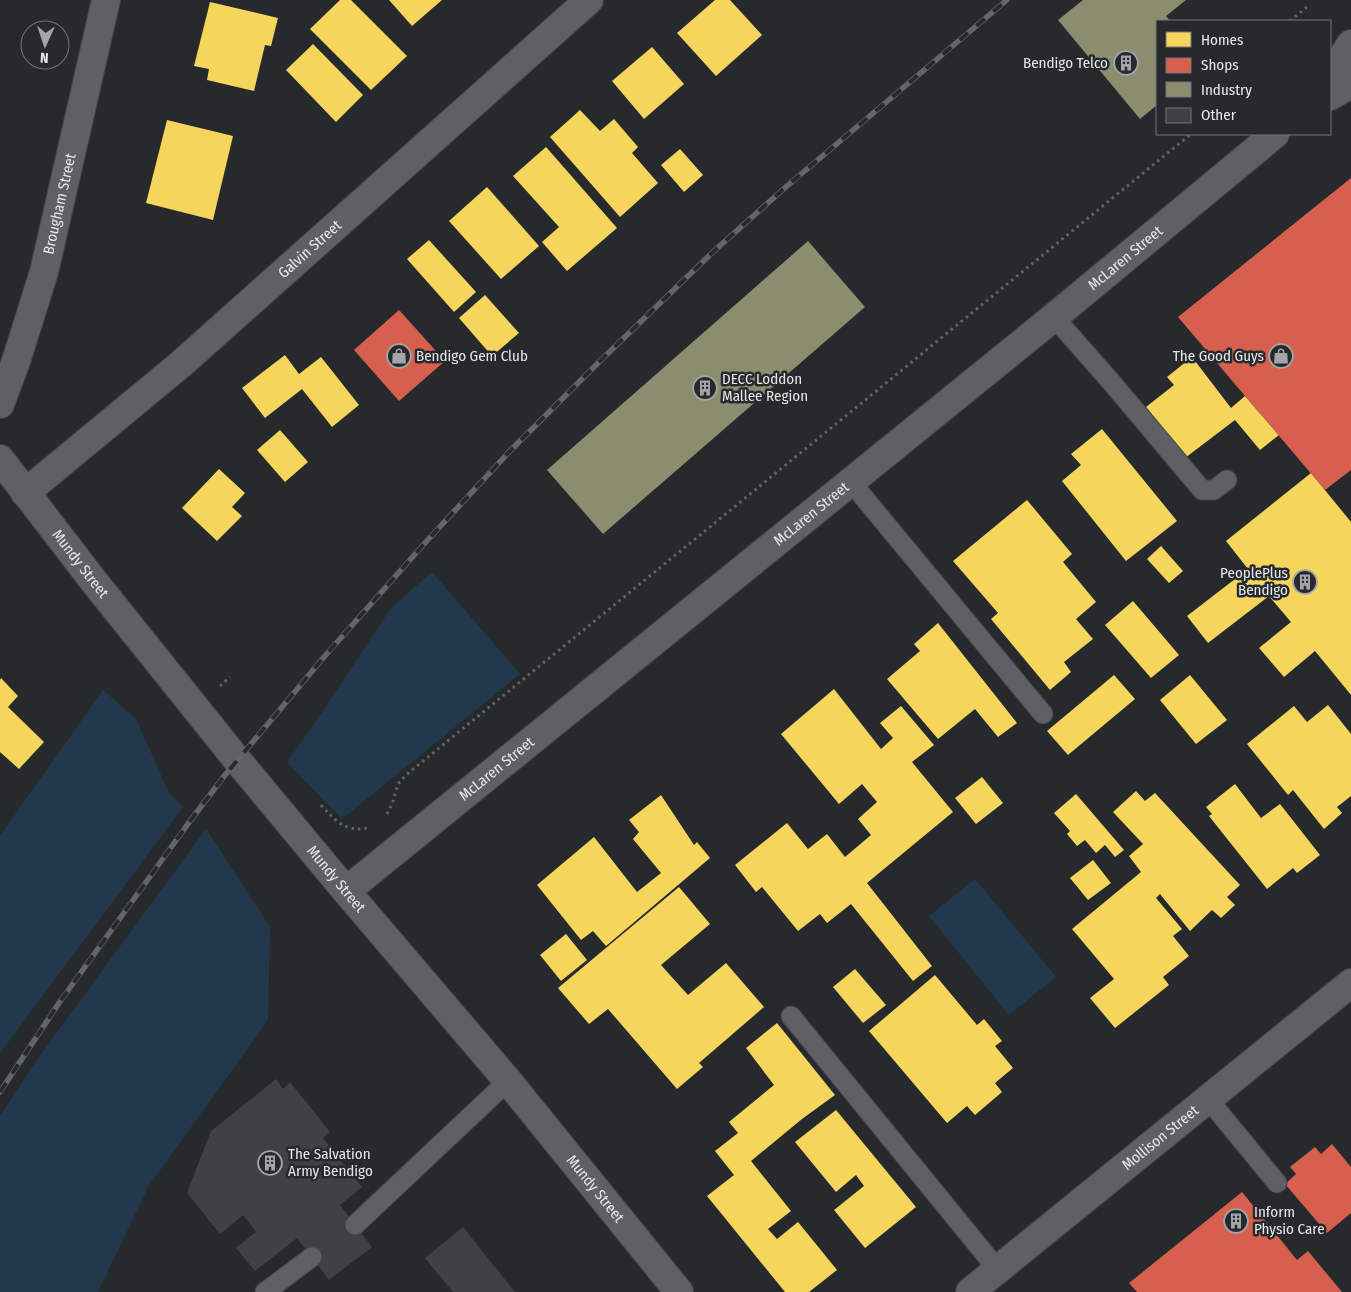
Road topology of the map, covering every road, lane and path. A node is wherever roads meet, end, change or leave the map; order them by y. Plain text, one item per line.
1 (106, 0) edge
2 (589, 0) edge
3 (1308, 6) dead end
4 (1291, 20) edge
5 (1351, 44) edge
6 (1331, 74) edge
7 (1351, 84) edge
8 (1331, 95) edge
9 (1190, 135) edge
10 (1274, 135) edge
11 (1054, 317) junction
12 (0, 404) edge
13 (0, 459) edge
14 (1227, 480) dead end
15 (850, 482) junction
16 (25, 493) junction
17 (1043, 714) dead end
18 (318, 802) dead end
19 (384, 818) dead end
20 (373, 826) dead end
21 (346, 891) junction
22 (1351, 983) edge
23 (791, 1016) dead end
24 (508, 1081) junction
25 (1208, 1099) junction
26 (1277, 1183) dead end
27 (355, 1225) dead end
28 (312, 1257) dead end
29 (998, 1270) junction
30 (265, 1292) edge
31 (679, 1292) edge
32 (970, 1292) edge

1 - 12 street, Brougham Street
2 - 16 street, Galvin Street
3 - 4 path
5 - 6 street
7 - 8 street
9 - 19 path
10 - 11 street, McLaren Street
11 - 14 lane
11 - 15 street, McLaren Street
13 - 16 street, Mundy Street
15 - 17 lane
15 - 21 street, McLaren Street
16 - 21 street, Mundy Street
18 - 20 path
21 - 24 street, Mundy Street
22 - 25 street, Mollison Street
23 - 29 lane
24 - 27 lane
24 - 31 street, Mundy Street
25 - 26 lane
25 - 29 street, Mollison Street
28 - 30 lane
29 - 32 street, Mollison Street

